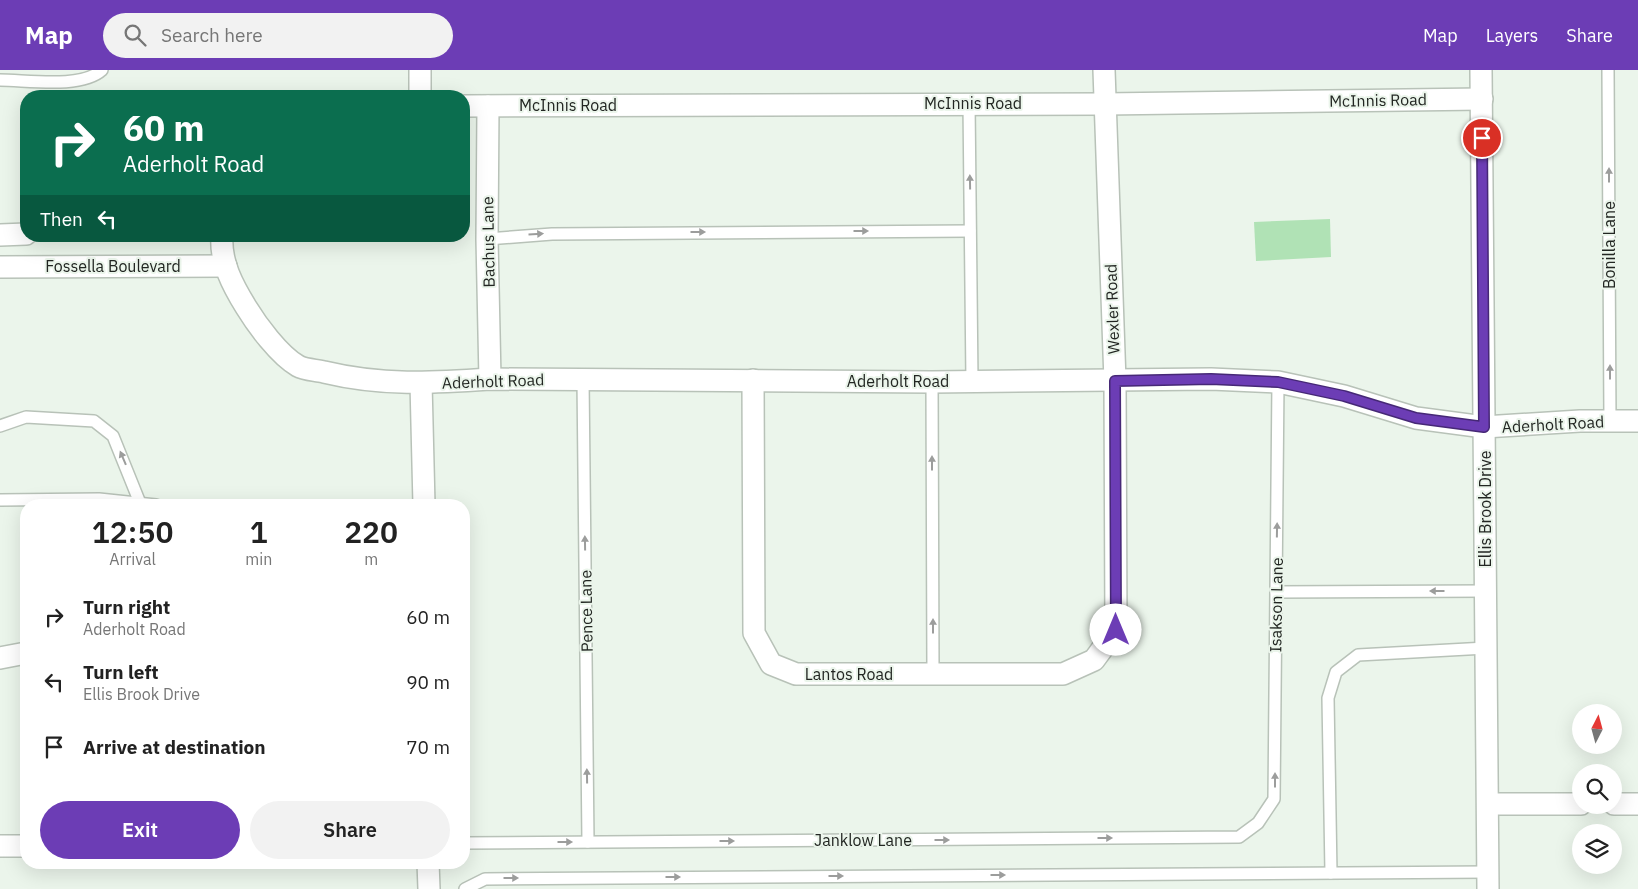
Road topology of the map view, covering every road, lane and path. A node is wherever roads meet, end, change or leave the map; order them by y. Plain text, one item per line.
1 (102, 70) edge
2 (420, 70) edge
3 (1104, 70) edge
4 (1482, 70) edge
5 (1608, 70) edge
6 (0, 80) edge
7 (420, 90) edge
8 (1482, 99) junction
9 (969, 103) junction
10 (1104, 104) junction
11 (470, 106) edge
12 (488, 106) junction
13 (970, 231) junction
14 (20, 234) edge
15 (0, 235) edge
16 (487, 239) junction
17 (223, 250) edge
18 (0, 267) edge
19 (490, 379) junction
20 (584, 380) junction
21 (753, 380) junction
22 (972, 381) junction
23 (1115, 381) junction
24 (932, 382) junction
25 (1278, 382) junction
26 (420, 383) junction
27 (1638, 420) edge
28 (1610, 421) junction
29 (0, 426) edge
30 (1484, 427) junction
31 (138, 499) edge
32 (424, 499) edge
33 (0, 500) edge
34 (20, 500) edge
35 (1486, 591) junction
36 (1276, 592) junction
37 (1486, 648) junction
38 (20, 654) edge
39 (0, 658) edge
40 (1094, 660) joint
41 (933, 674) junction
42 (1488, 804) junction
43 (1572, 804) edge
44 (1622, 804) edge
45 (1638, 804) edge
46 (1258, 824) joint
47 (588, 842) junction
48 (470, 843) edge
49 (0, 846) edge
50 (20, 846) edge
51 (428, 869) edge
52 (1331, 873) junction
53 (1488, 881) edge
54 (429, 889) edge
55 (465, 889) edge

1 - 6 lane
2 - 7 street
3 - 10 street, Wexler Road
4 - 8 street, Ellis Brook Drive
28 -> 5 lane, Bonilla Lane
8 - 10 street, McInnis Road
8 - 30 street, Ellis Brook Drive
9 - 10 street, McInnis Road
9 - 12 street, McInnis Road
13 -> 9 lane
10 - 23 street, Wexler Road
11 - 12 street, McInnis Road
12 - 16 street, Bachus Lane
16 -> 13 lane
13 - 22 lane
14 - 15 street
16 - 19 street, Bachus Lane
17 - 18 street, Fossella Boulevard
17 - 26 street, Aderholt Road
19 - 20 street, Aderholt Road
19 - 26 street, Aderholt Road
20 - 21 street, Aderholt Road
47 -> 20 lane, Pence Lane
21 - 24 street, Aderholt Road
21 - 41 street, Lantos Road
22 - 23 street, Aderholt Road
22 - 24 street, Aderholt Road
23 - 25 street, Aderholt Road
23 - 40 street, Wexler Road
41 -> 24 lane
25 - 30 street, Aderholt Road
36 -> 25 lane, Isakson Lane
26 - 32 street
27 - 28 street, Aderholt Road
28 - 30 street, Aderholt Road
31 -> 29 lane
30 - 35 street, Ellis Brook Drive
33 - 34 lane
35 -> 36 lane
35 - 37 street, Ellis Brook Drive
46 -> 36 lane, Isakson Lane
37 - 42 street, Ellis Brook Drive
37 - 52 lane
38 - 39 street
40 - 41 street, Lantos Road
42 - 43 street
42 - 53 street, Ellis Brook Drive
44 - 45 street
47 -> 46 lane, Janklow Lane
48 -> 47 lane, Janklow Lane
49 - 50 street
51 - 54 street
52 - 53 lane
55 -> 52 lane

